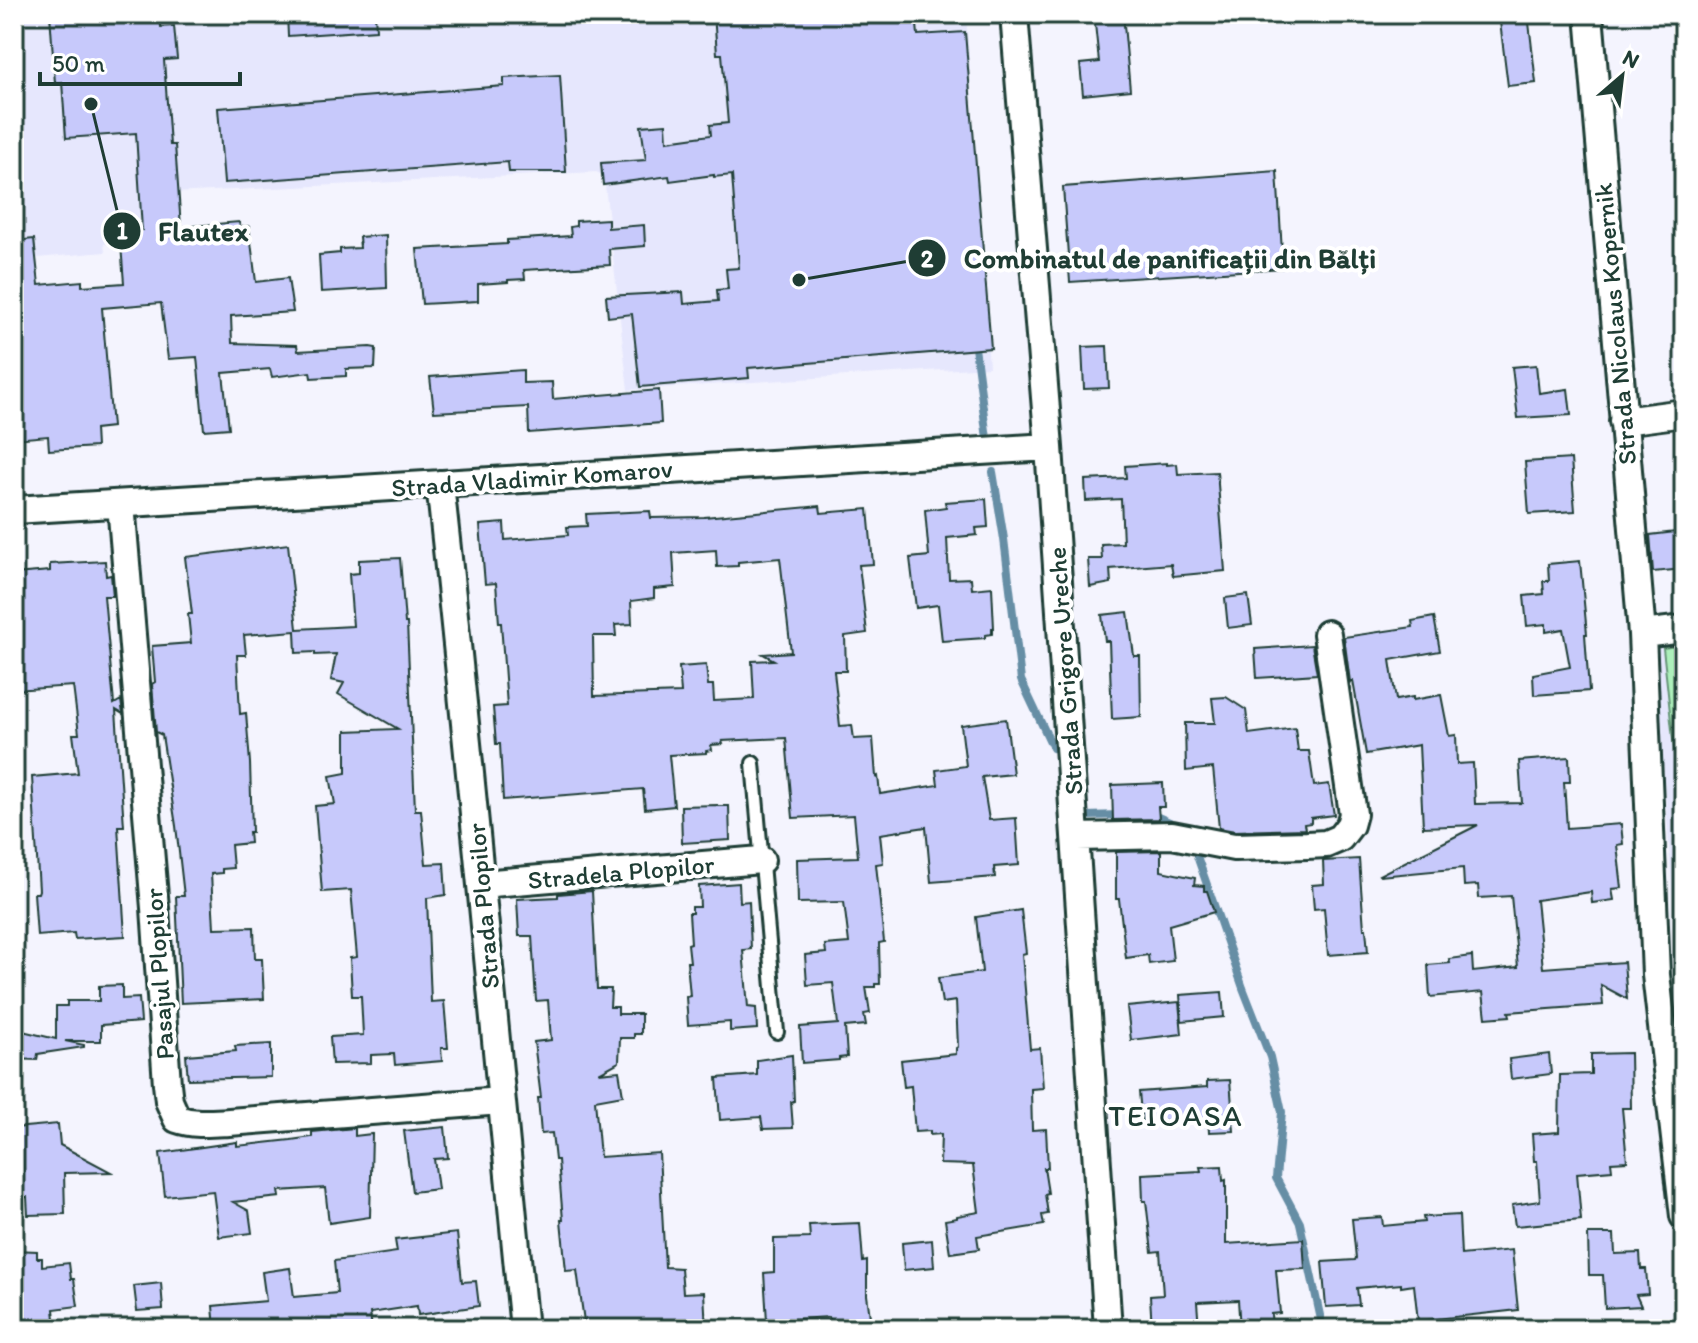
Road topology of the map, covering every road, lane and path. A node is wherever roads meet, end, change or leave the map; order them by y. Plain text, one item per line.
1 (1014, 14) edge
2 (1589, 14) edge
3 (1684, 413) edge
4 (1623, 421) junction
5 (1049, 447) junction
6 (440, 484) junction
7 (121, 504) junction
8 (14, 510) edge
9 (1684, 629) edge
10 (1327, 634) dead end
11 (1642, 634) junction
12 (753, 763) dead end
13 (1077, 837) junction
14 (761, 860) junction
15 (481, 884) junction
16 (777, 1032) dead end
17 (501, 1101) junction
18 (1679, 1128) edge
19 (1684, 1216) edge
20 (524, 1329) edge
21 (1108, 1329) edge

1 - 5 street, Strada Grigore Ureche
2 - 4 street, Strada Nicolaus Kopernik
3 - 4 street
4 - 11 street, Strada Nicolaus Kopernik
5 - 6 street, Strada Vladimir Komarov
5 - 13 street, Strada Grigore Ureche
6 - 7 street, Strada Vladimir Komarov
6 - 15 street, Strada Plopilor
7 - 8 street, Strada Vladimir Komarov
7 - 17 street, Pasajul Plopilor
9 - 11 street
10 - 13 street
11 - 18 street, Strada Nicolaus Kopernik
12 - 14 lane
13 - 21 street, Strada Grigore Ureche
14 - 15 street, Stradela Plopilor
14 - 16 lane
15 - 17 street, Strada Plopilor
17 - 20 street, Strada Plopilor
18 - 19 street, Strada Nicolaus Kopernik

